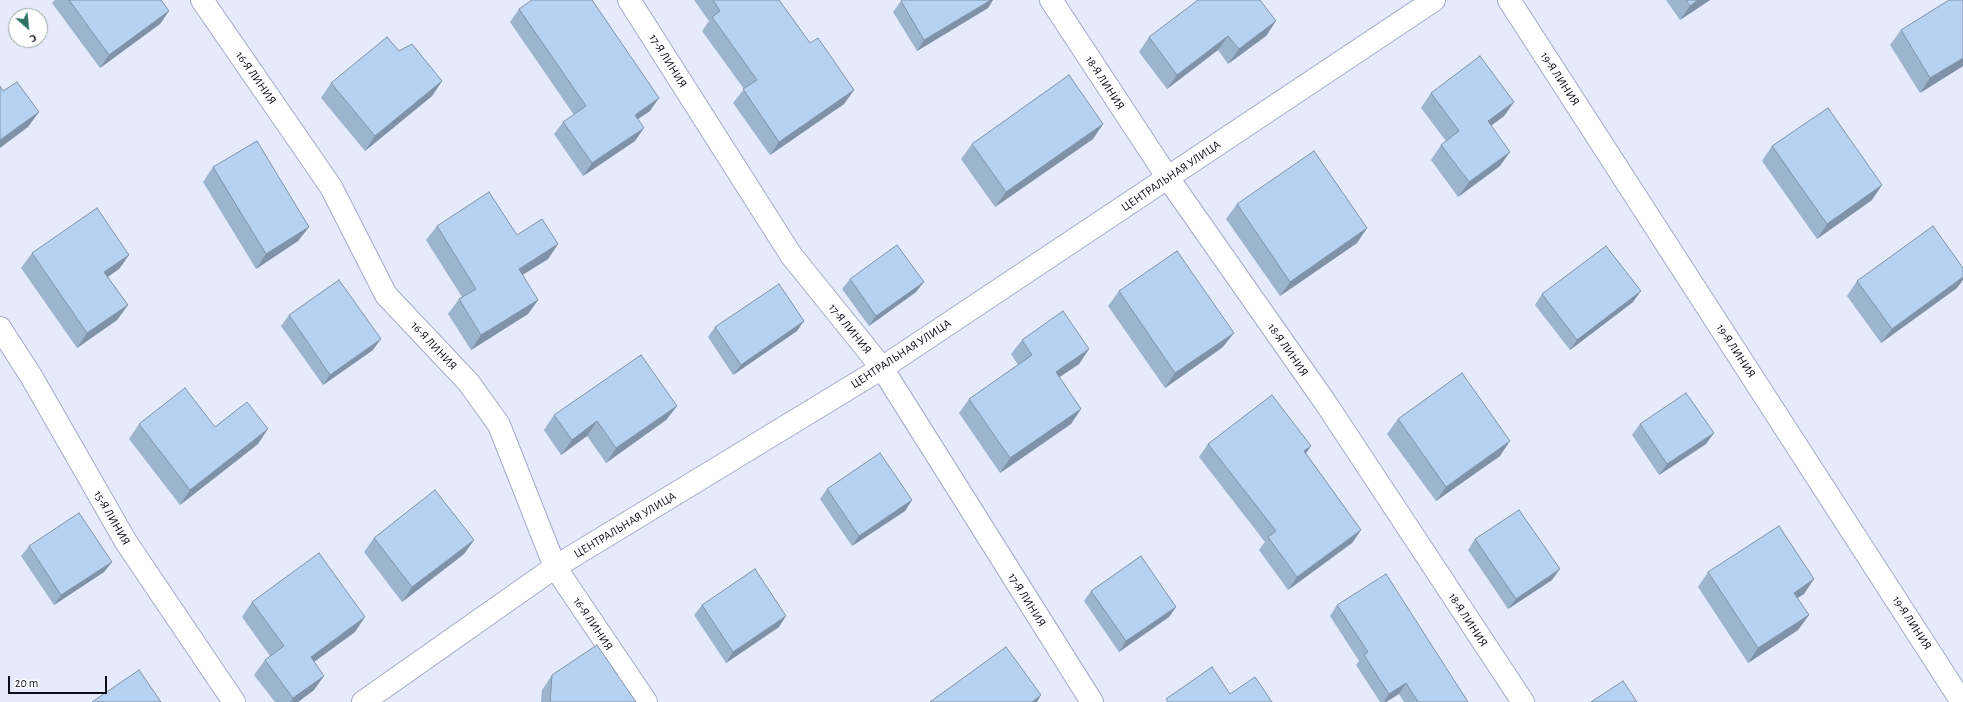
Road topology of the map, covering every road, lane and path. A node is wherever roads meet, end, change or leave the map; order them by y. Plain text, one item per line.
1 (202, 0) edge
2 (629, 0) edge
3 (1051, 0) edge
4 (1434, 0) edge
5 (1509, 0) edge
6 (1168, 178) junction
7 (0, 328) edge
8 (882, 368) junction
9 (555, 567) junction
10 (234, 702) edge
11 (363, 702) edge
12 (646, 702) edge
13 (1092, 702) edge
14 (1523, 702) edge
15 (1962, 702) edge

1 - 9 street, 16-Я ЛИНИЯ
2 - 8 street, 17-Я ЛИНИЯ
3 - 6 street, 18-Я ЛИНИЯ
4 - 6 street, ЦЕНТРАЛЬНАЯ УЛИЦА
5 - 15 street, 19-Я ЛИНИЯ
6 - 8 street, ЦЕНТРАЛЬНАЯ УЛИЦА
6 - 14 street, 18-Я ЛИНИЯ
7 - 10 street, 15-Я ЛИНИЯ
8 - 9 street, ЦЕНТРАЛЬНАЯ УЛИЦА
8 - 13 street, 17-Я ЛИНИЯ
9 - 11 street, ЦЕНТРАЛЬНАЯ УЛИЦА
9 - 12 street, 16-Я ЛИНИЯ

